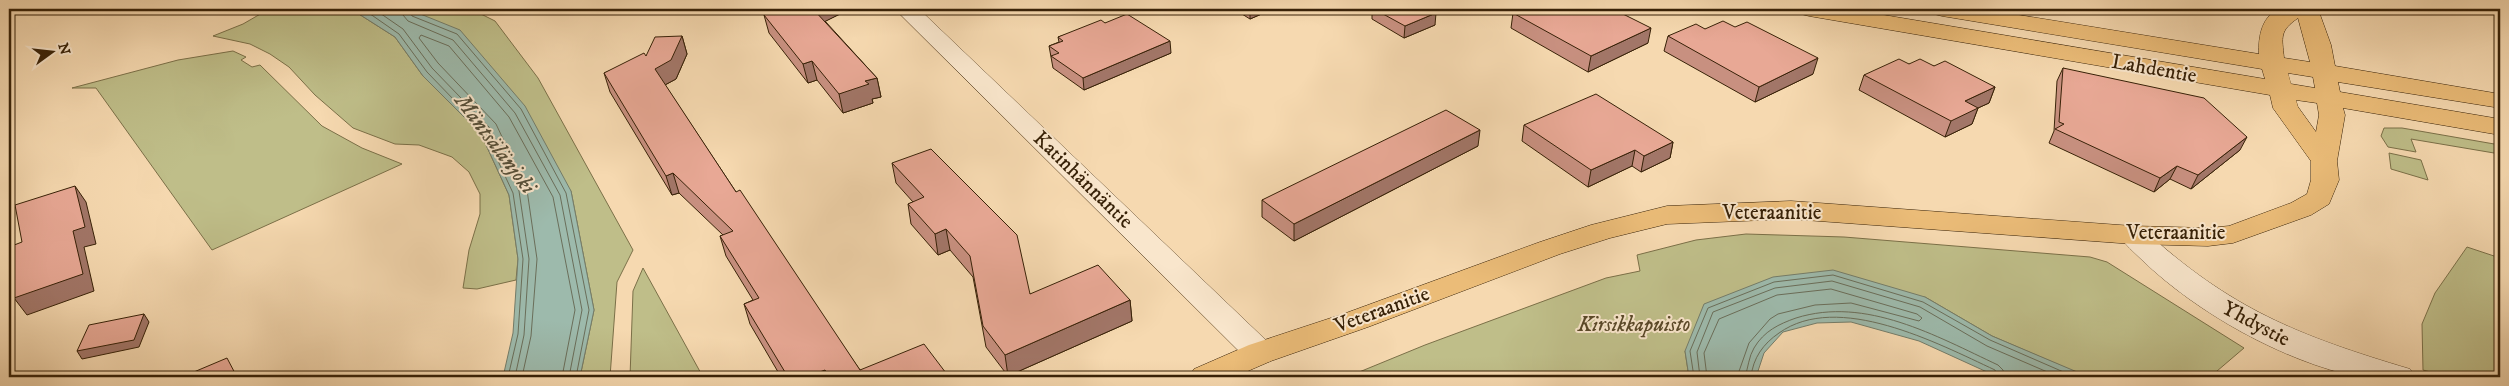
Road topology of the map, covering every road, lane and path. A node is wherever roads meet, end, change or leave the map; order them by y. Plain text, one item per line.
1 (906, 9) edge
2 (1808, 9) edge
3 (1942, 9) edge
4 (2296, 9) edge
5 (2307, 9) edge
6 (2272, 62) junction
7 (2324, 72) junction
8 (2280, 90) junction
9 (2329, 98) junction
10 (2500, 102) edge
11 (2500, 127) edge
12 (2324, 160) junction
13 (2133, 235) junction
14 (1260, 353) junction
15 (1205, 377) edge
16 (2400, 377) edge

1 - 14 street, Katinhännäntie
2 - 8 main road, Lahdentie
3 - 6 main road, Lahdentie
4 - 6 main road
5 - 7 main road, Veteraanitie
6 - 7 main road, Lahdentie
6 - 8 main road
7 - 9 main road, Veteraanitie
7 - 10 main road, Lahdentie
8 - 9 main road, Lahdentie
8 - 12 main road
9 - 11 main road, Lahdentie
9 - 12 main road, Veteraanitie
12 - 13 main road, Veteraanitie
13 - 14 main road, Veteraanitie
13 - 16 street, Yhdystie
14 - 15 main road, Veteraanitie

